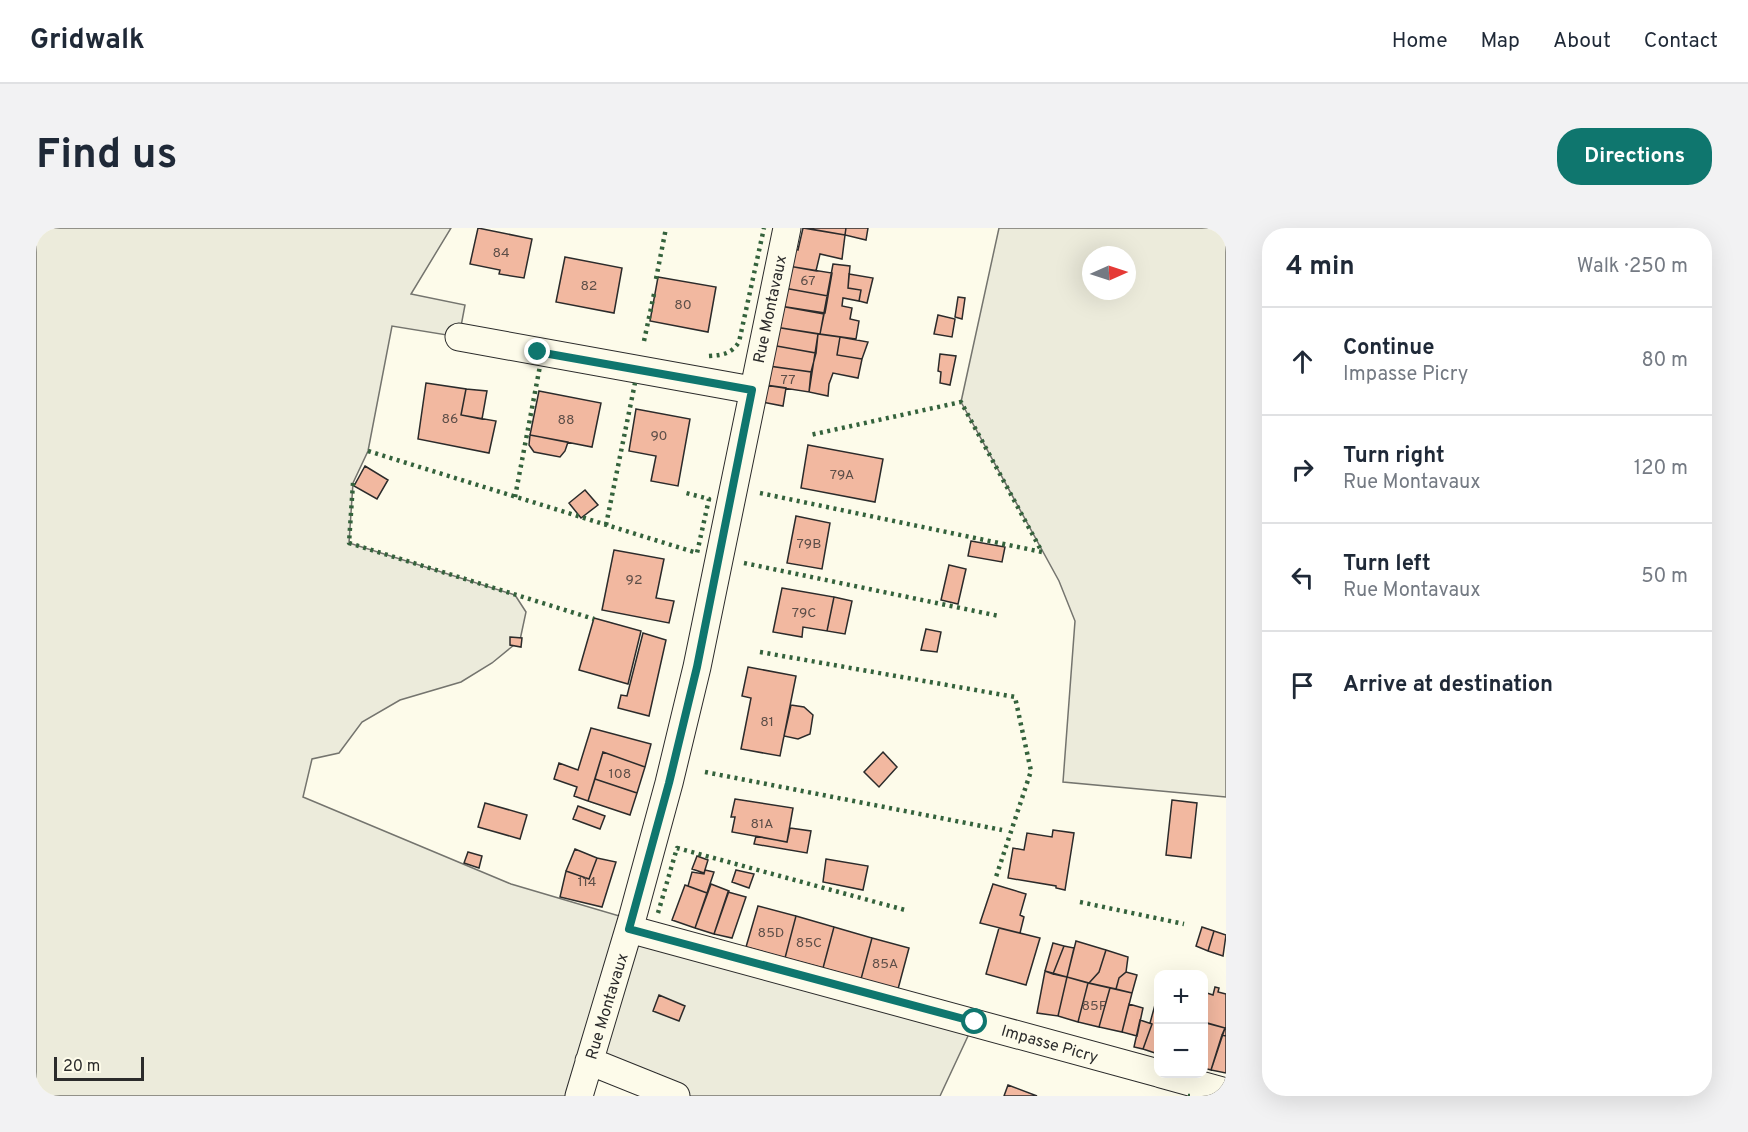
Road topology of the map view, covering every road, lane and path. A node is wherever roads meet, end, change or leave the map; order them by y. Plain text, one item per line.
1 (786, 228) edge
2 (459, 337) dead end
3 (752, 390) junction
4 (629, 929) junction
5 (589, 1061) junction
6 (1154, 1071) edge
7 (1177, 1078) edge
8 (1226, 1092) edge
9 (579, 1096) edge
10 (676, 1096) edge

1 - 3 street, Rue Montavaux
2 - 3 street
3 - 4 street, Rue Montavaux
4 - 5 street, Rue Montavaux
4 - 6 street, Impasse Picry
5 - 9 street, Rue Montavaux
5 - 10 street
7 - 8 street, Impasse Picry

